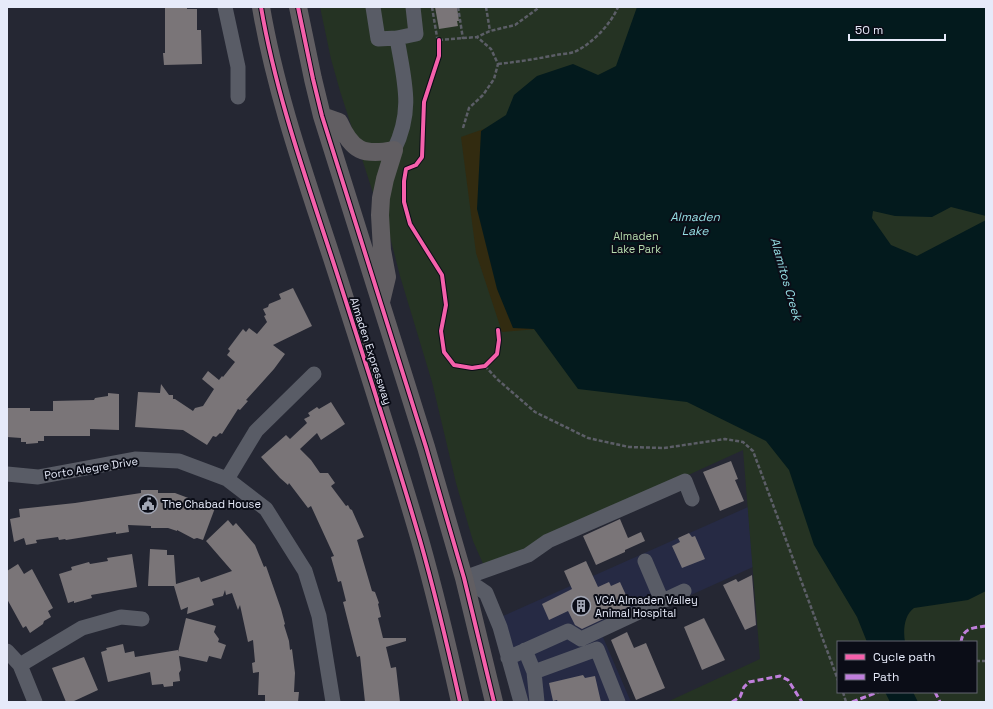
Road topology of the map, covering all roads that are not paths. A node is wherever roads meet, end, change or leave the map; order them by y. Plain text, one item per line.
1 (226, 7) edge
2 (261, 7) edge
3 (298, 7) edge
4 (373, 7) edge
5 (413, 7) edge
6 (397, 38) junction
7 (238, 97) dead end
8 (322, 116) junction
9 (394, 150) junction
10 (381, 303) junction
11 (314, 374) dead end
12 (7, 474) edge
13 (227, 479) junction
14 (692, 499) dead end
15 (646, 561) dead end
16 (464, 578) junction
17 (684, 591) dead end
18 (662, 601) junction
19 (142, 619) dead end
20 (525, 650) junction
21 (7, 651) edge
22 (508, 658) junction
23 (20, 665) junction
24 (535, 676) junction
25 (516, 687) junction
26 (35, 702) edge
27 (333, 702) edge
28 (460, 702) edge
29 (494, 702) edge
30 (521, 702) edge
31 (537, 702) edge
32 (618, 702) edge

1 - 7 street
2 - 28 main road, Almaden Expressway
3 - 8 main road
4 - 6 street
5 - 6 street
6 - 9 street
8 - 9 main road
8 - 10 main road
9 - 10 main road
10 - 16 main road
11 - 13 street
12 - 13 street, Porto Alegre Drive
13 - 27 street, Porto Alegre Drive
14 - 16 street
15 - 18 street
16 - 22 street
16 - 29 main road
17 - 18 street
18 - 20 street
19 - 23 street
20 - 22 street
20 - 24 street
21 - 23 street
22 - 25 street
23 - 26 street
24 - 25 street
24 - 31 street
24 - 32 street
25 - 30 street

